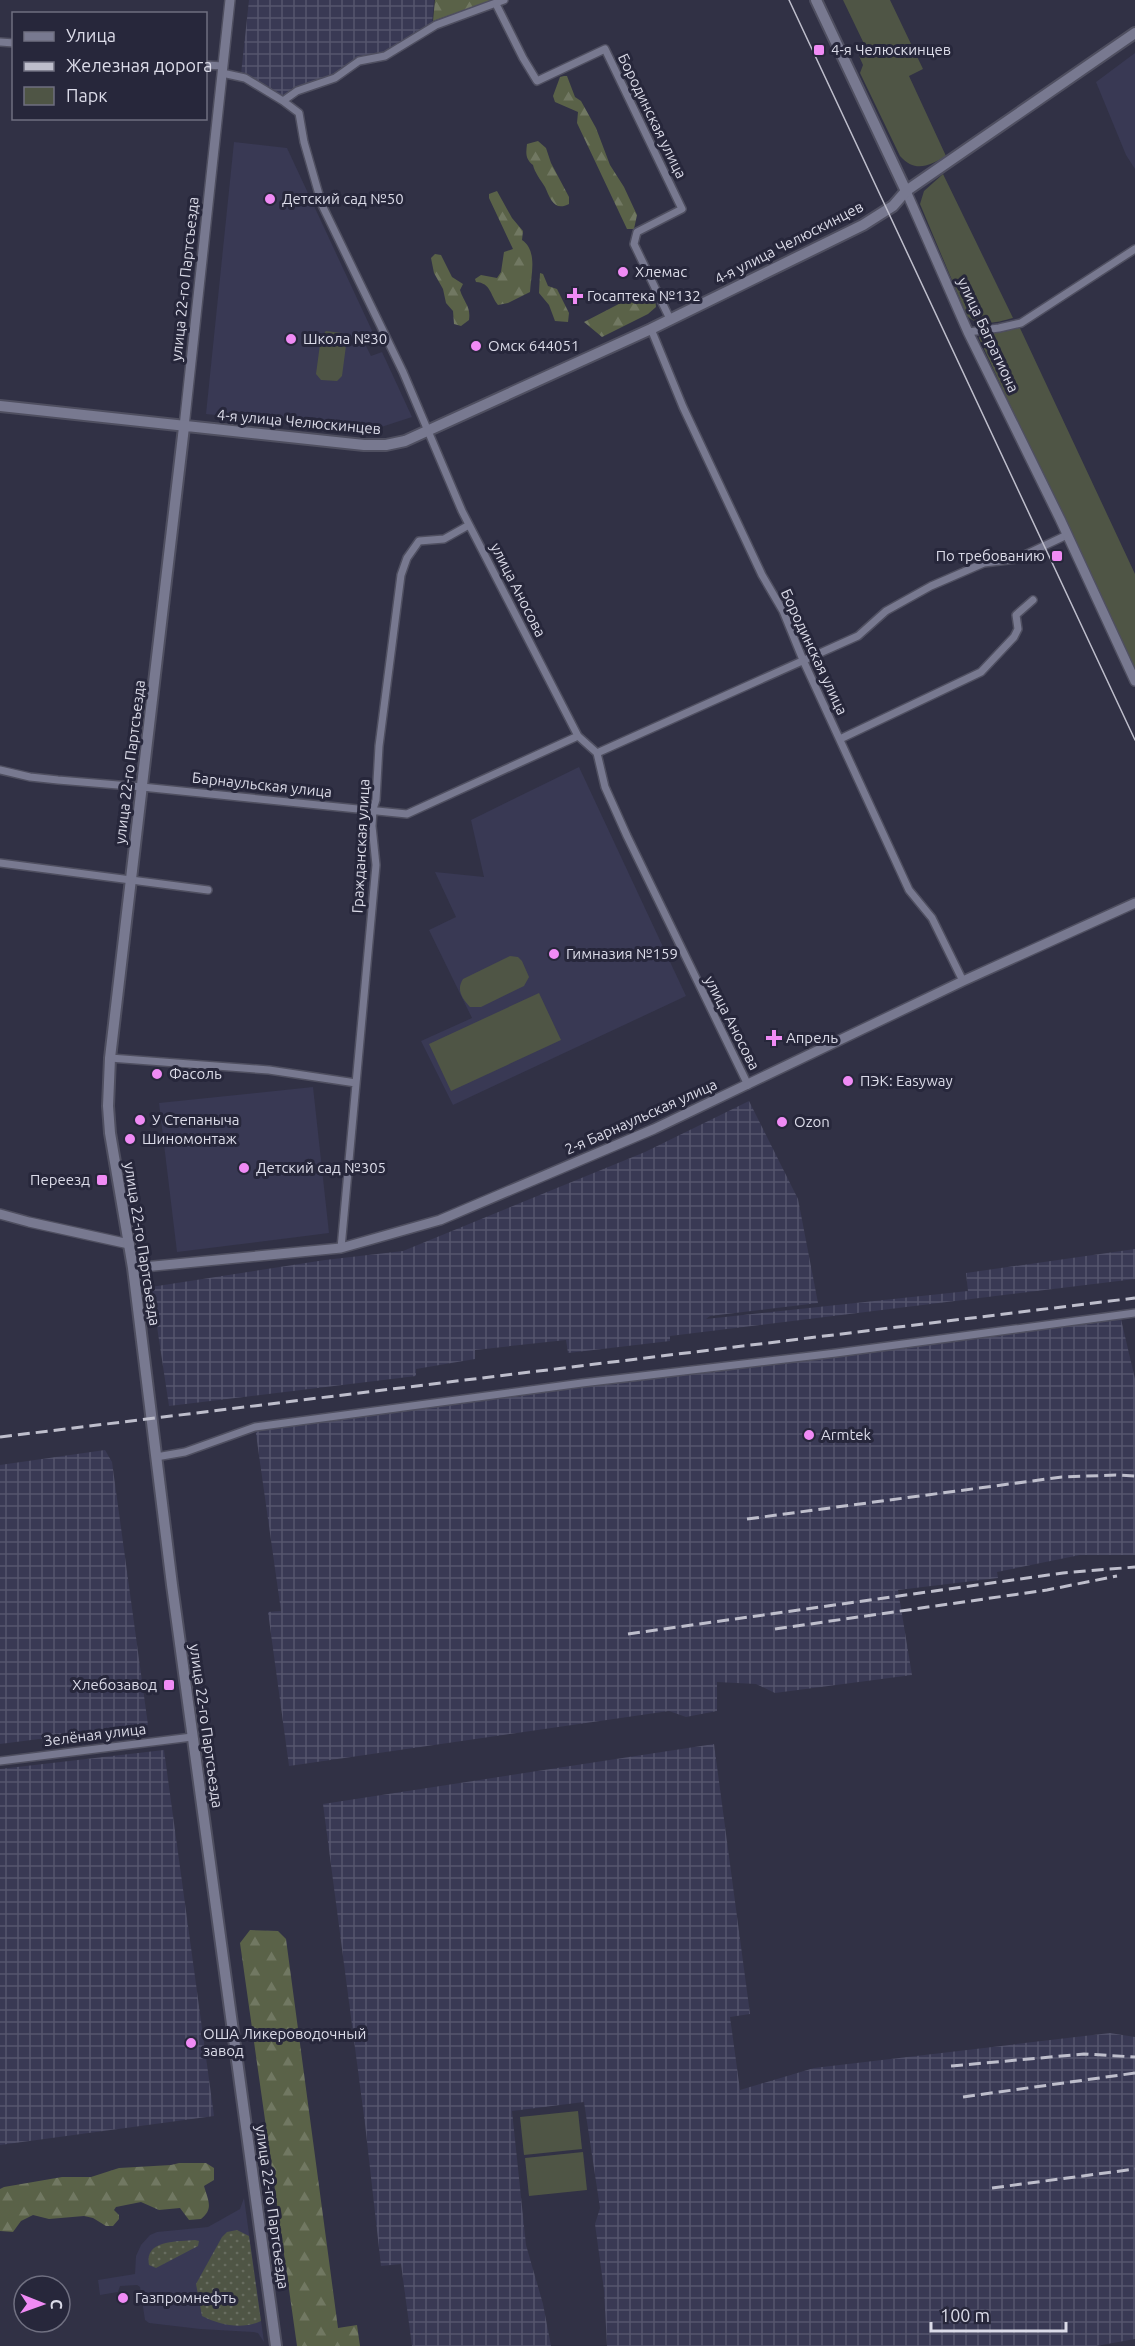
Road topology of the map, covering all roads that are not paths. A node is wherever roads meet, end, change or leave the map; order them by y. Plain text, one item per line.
1 (230, 0) edge
2 (504, 0) edge
3 (816, 0) edge
4 (496, 3) junction
5 (1135, 33) edge
6 (207, 64) edge
7 (223, 70) junction
8 (283, 101) junction
9 (906, 191) junction
10 (1135, 249) edge
11 (670, 319) junction
12 (651, 328) junction
13 (968, 332) junction
14 (0, 406) edge
15 (184, 427) junction
16 (429, 431) junction
17 (469, 525) junction
18 (1067, 535) junction
19 (1033, 600) dead end
20 (803, 660) junction
21 (1135, 681) edge
22 (578, 736) junction
23 (840, 740) junction
24 (597, 753) junction
25 (0, 770) edge
26 (142, 787) junction
27 (373, 809) junction
28 (0, 863) edge
29 (131, 880) junction
30 (208, 891) dead end
31 (1135, 903) edge
32 (963, 981) junction
33 (110, 1058) junction
34 (356, 1083) junction
35 (748, 1085) junction
36 (0, 1214) edge
37 (129, 1244) junction
38 (341, 1248) junction
39 (132, 1268) junction
40 (1135, 1313) edge
41 (156, 1457) junction
42 (192, 1737) junction
43 (0, 1761) edge
44 (276, 2346) edge

1 - 7 street, улица 22-го Партсъезда
2 - 4 street
3 - 9 main road, улица Багратиона
4 - 8 street
4 - 11 street, Бородинская улица
5 - 9 main road, 4-я улица Челюскинцев
6 - 7 street, улица Аносова
7 - 8 street, улица Аносова
7 - 15 street, улица 22-го Партсъезда
8 - 16 street, улица Аносова
9 - 11 main road, 4-я улица Челюскинцев
9 - 13 street, улица Багратиона
10 - 13 street
11 - 12 main road, 4-я улица Челюскинцев
12 - 16 main road, 4-я улица Челюскинцев
12 - 20 street, Бородинская улица
13 - 18 street, улица Багратиона
14 - 15 main road, 4-я улица Челюскинцев
15 - 16 main road, 4-я улица Челюскинцев
15 - 26 main road, улица 22-го Партсъезда
16 - 17 street, улица Аносова
17 - 22 street, улица Аносова
17 - 27 street, Гражданская улица
18 - 20 street
18 - 21 street, улица Багратиона
19 - 23 street
20 - 23 street, Бородинская улица
20 - 24 street
22 - 24 street, улица Аносова
22 - 27 street, Барнаульская улица
23 - 32 street, Бородинская улица
24 - 35 street, улица Аносова
25 - 26 street, Барнаульская улица
26 - 27 street, Барнаульская улица
26 - 29 main road, улица 22-го Партсъезда
27 - 34 street, Гражданская улица
28 - 29 street
29 - 30 street
29 - 33 main road, улица 22-го Партсъезда
31 - 32 street, 2-я Барнаульская улица
32 - 35 street, 2-я Барнаульская улица
33 - 34 street
33 - 37 main road, улица 22-го Партсъезда
34 - 38 street, Гражданская улица
35 - 38 street, 2-я Барнаульская улица
36 - 37 street
37 - 39 main road, улица 22-го Партсъезда
38 - 39 street, 2-я Барнаульская улица
39 - 41 main road, улица 22-го Партсъезда
40 - 41 street
41 - 42 main road, улица 22-го Партсъезда
42 - 43 street, Зелёная улица
42 - 44 main road, улица 22-го Партсъезда

